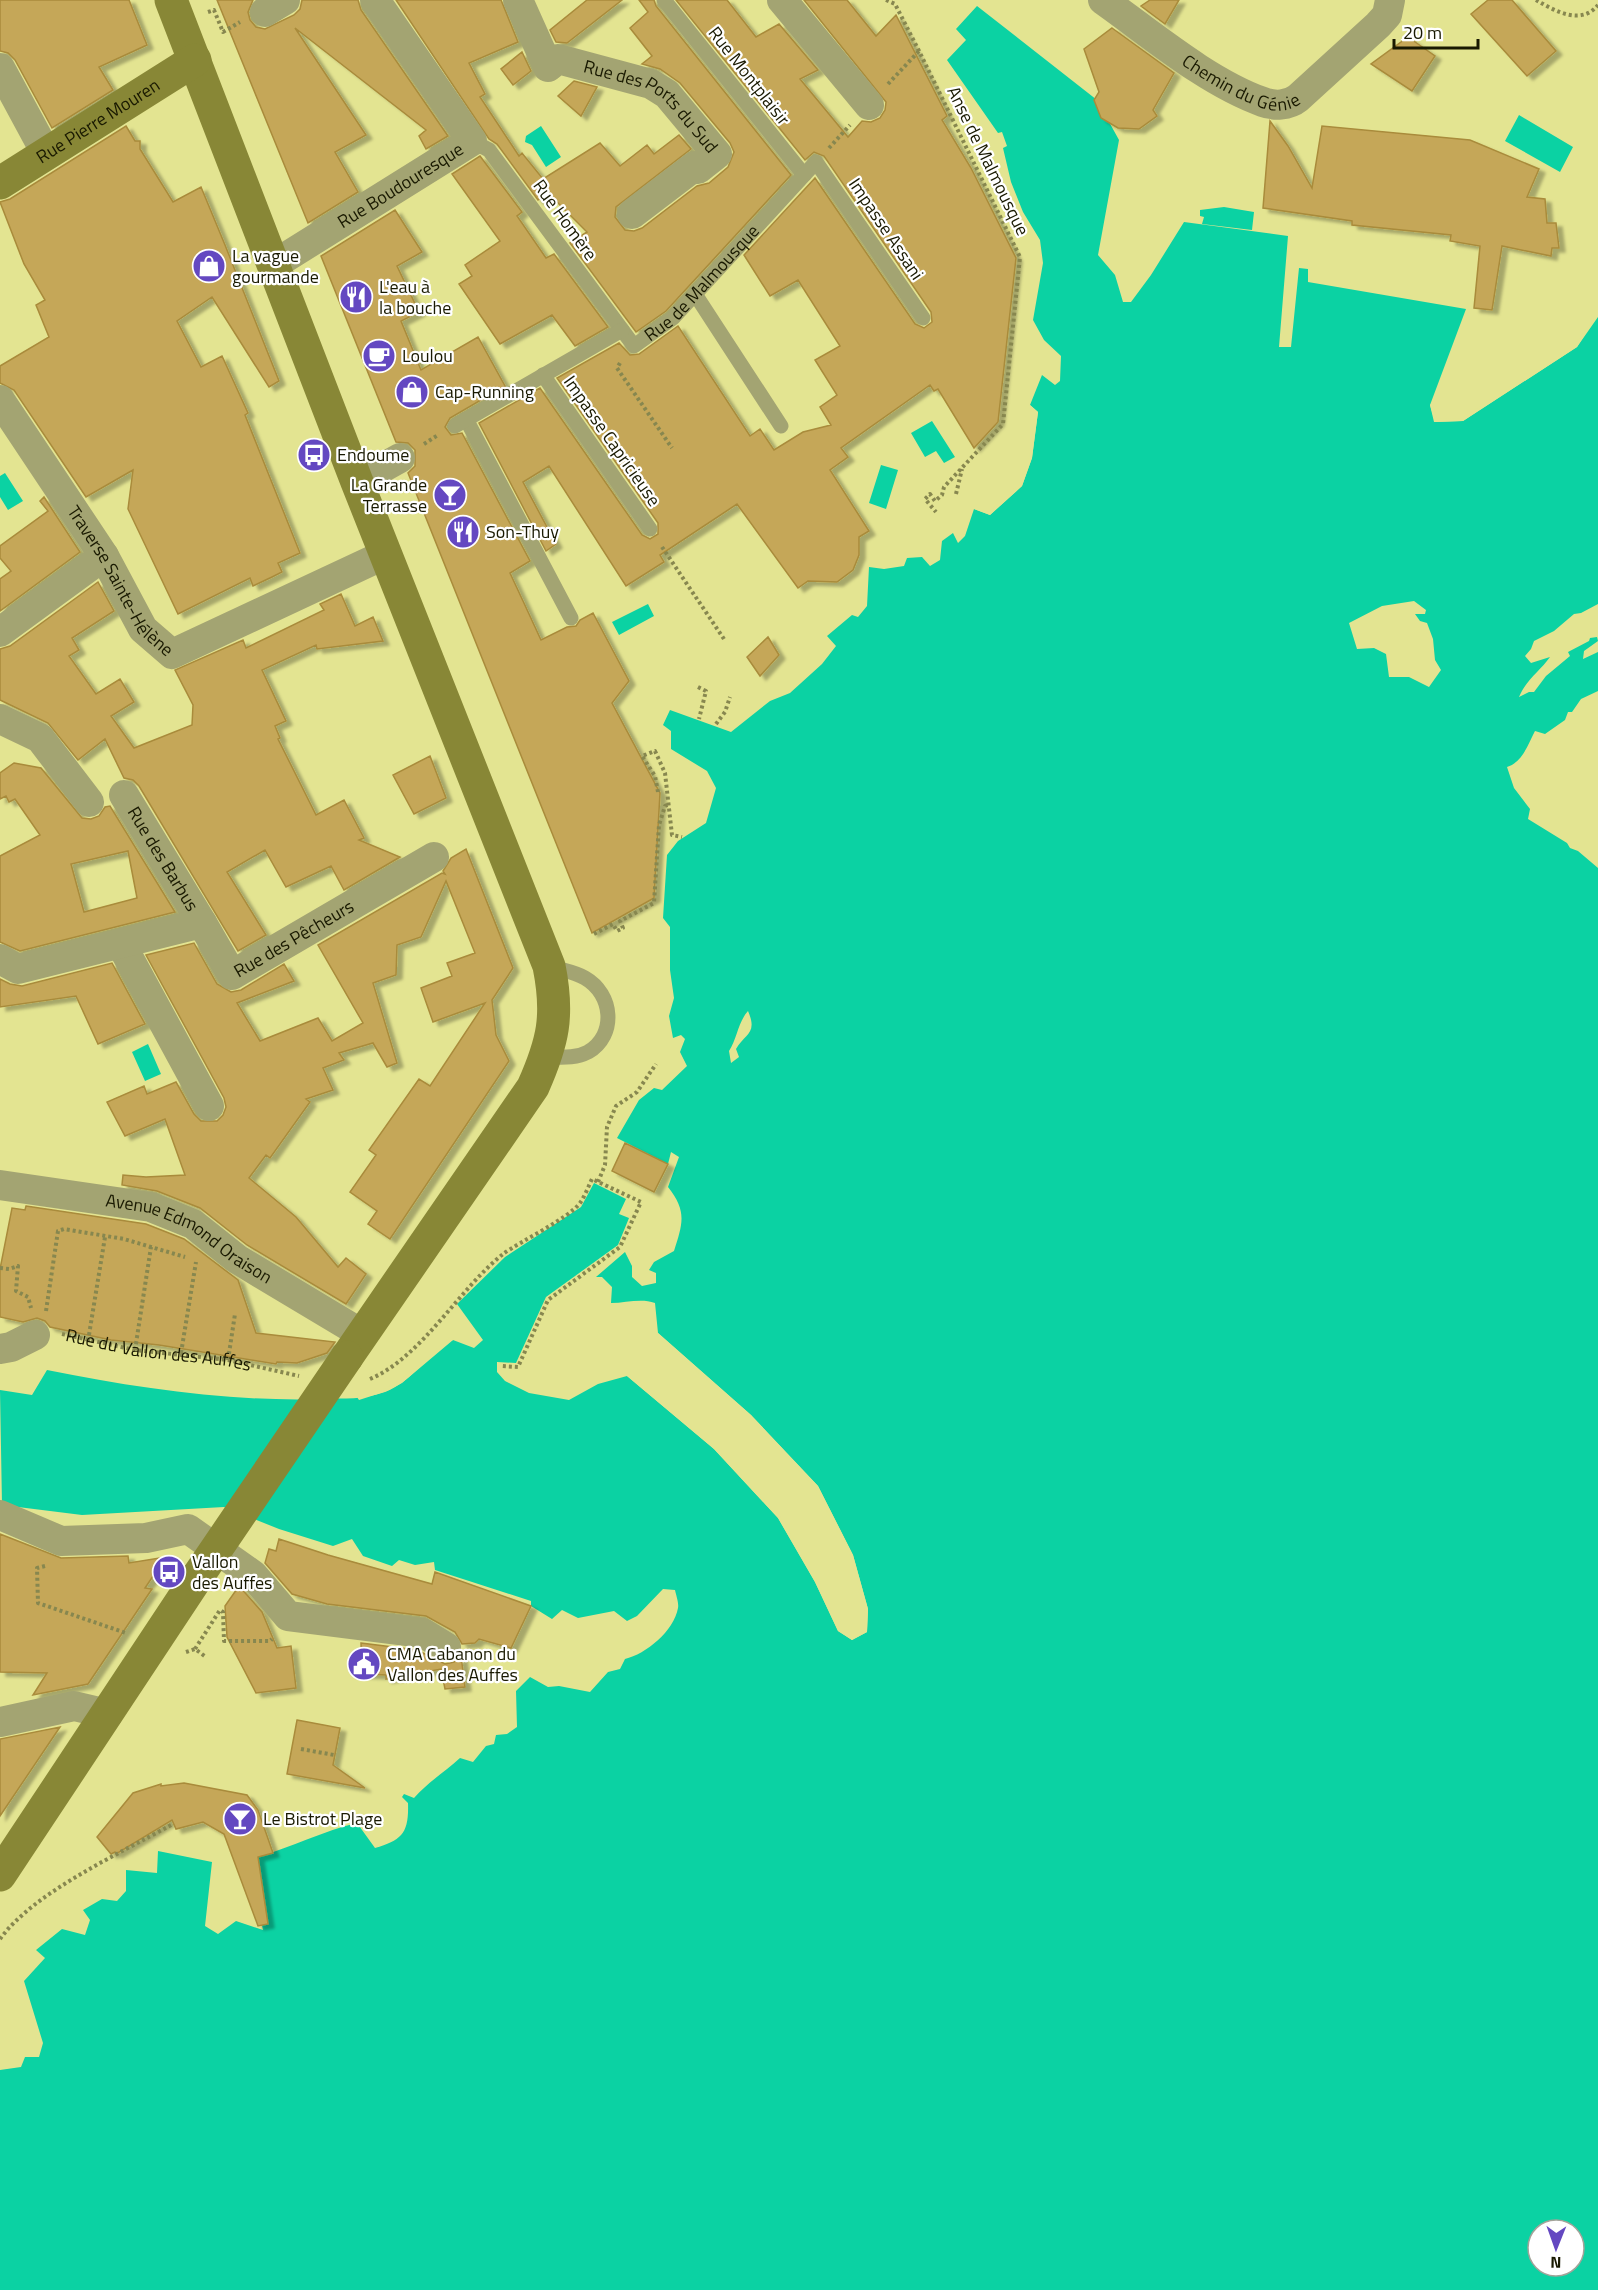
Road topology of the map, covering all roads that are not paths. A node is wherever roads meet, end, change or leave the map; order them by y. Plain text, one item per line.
1 (171, 0) edge
2 (375, 0) edge
3 (518, 0) edge
4 (664, 0) edge
5 (782, 0) edge
6 (1103, 0) edge
7 (1390, 0) edge
8 (195, 60) junction
9 (0, 68) edge
10 (869, 105) dead end
11 (472, 141) junction
12 (46, 153) junction
13 (816, 162) joint
14 (804, 175) junction
15 (0, 183) edge
16 (632, 214) dead end
17 (275, 264) junction
18 (695, 294) junction
19 (923, 318) dead end
20 (622, 330) junction
21 (543, 375) junction
22 (0, 400) edge
23 (782, 426) dead end
24 (9, 432) edge
25 (400, 458) road end
26 (357, 482) junction
27 (650, 529) road end
28 (386, 554) junction
29 (104, 556) junction
30 (571, 618) dead end
31 (0, 632) edge
32 (0, 719) edge
33 (124, 795) dead end
34 (89, 802) dead end
35 (434, 857) dead end
36 (202, 923) junction
37 (121, 944) junction
38 (0, 959) edge
39 (549, 966) junction
40 (546, 1057) junction
41 (209, 1106) dead end
42 (0, 1185) edge
43 (38, 1333) road end
44 (0, 1348) edge
45 (356, 1357) junction
46 (0, 1515) edge
47 (446, 1647) dead end
48 (108, 1714) junction
49 (0, 1722) edge
50 (0, 1875) edge

1 - 8 main road
2 - 11 street, Rue Boudouresque
3 - 16 street, Rue des Ports du Sud
4 - 14 lane, Rue Montplaisir
5 - 10 street
6 - 7 street, Chemin du Génie
8 - 12 main road, Rue Pierre Mouren
8 - 17 main road
9 - 12 street
11 - 17 street, Rue Boudouresque
11 - 20 lane, Rue Homère
12 - 15 main road, Rue Pierre Mouren
13 - 14 lane, Rue de Malmousque
13 - 19 lane, Impasse Assani
14 - 18 lane, Rue de Malmousque
17 - 26 main road
18 - 20 lane, Rue de Malmousque
18 - 23 lane
20 - 21 lane, Rue de Malmousque
21 - 27 lane, Impasse Capricieuse
21 - 30 lane, Rue de Malmousque
22 - 24 street, Traverse Sainte-Hélène
24 - 29 street, Traverse Sainte-Hélène
25 - 26 street
26 - 28 main road
28 - 29 street, Traverse Sainte-Hélène
28 - 39 main road
29 - 31 street
32 - 34 street
33 - 36 street, Rue des Barbus
35 - 36 street, Rue des Pêcheurs
36 - 37 street
37 - 38 street
37 - 41 street
39 - 40 main road
39 - 40 lane
40 - 45 main road
42 - 45 street, Avenue Edmond Oraison
43 - 44 street
45 - 48 main road, bridge
46 - 47 street
48 - 49 street
48 - 50 main road

